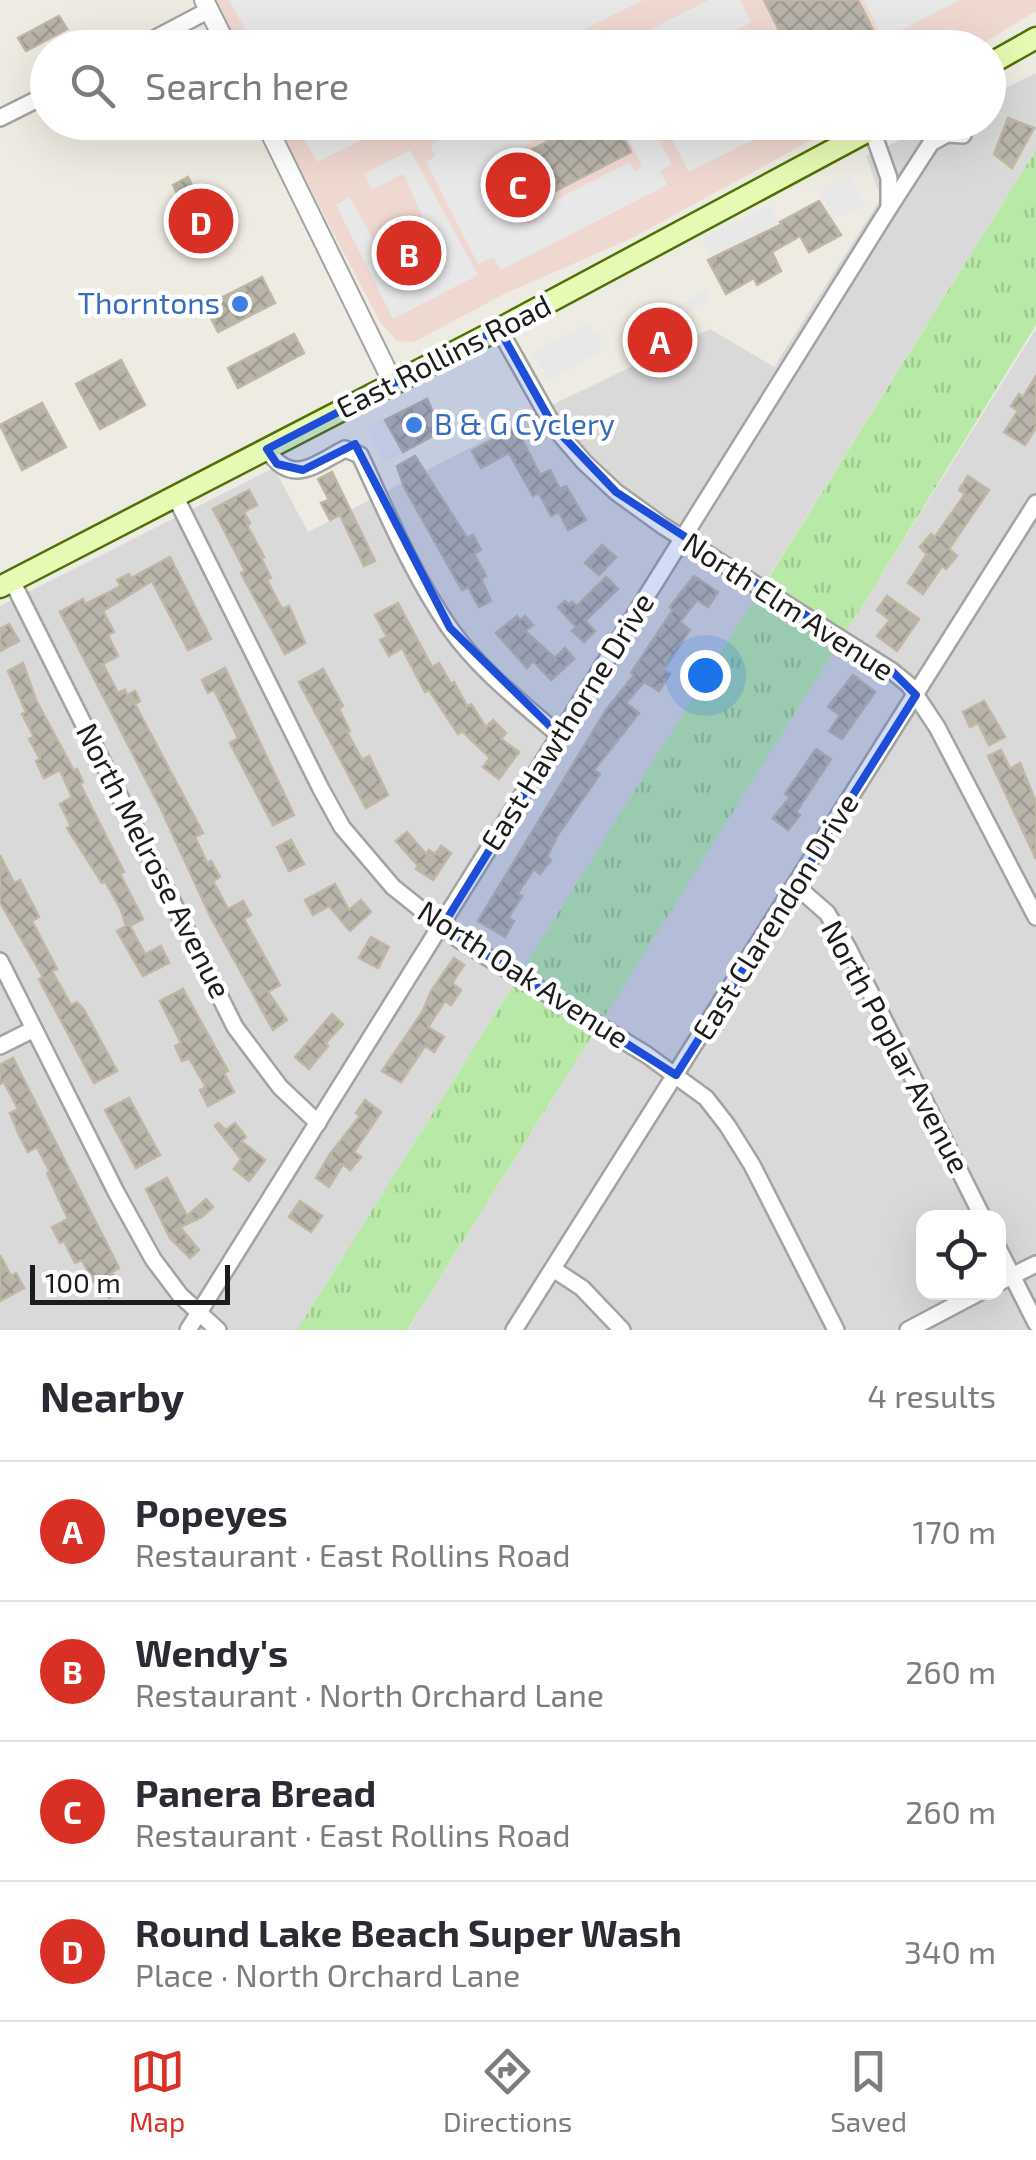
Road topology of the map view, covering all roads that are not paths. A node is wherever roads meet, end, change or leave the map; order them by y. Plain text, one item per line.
1 (207, 5) edge
2 (166, 30) edge
3 (219, 30) edge
4 (1036, 38) edge
5 (1006, 55) edge
6 (30, 103) edge
7 (0, 118) edge
8 (274, 140) edge
9 (853, 140) edge
10 (882, 140) edge
11 (938, 140) edge
12 (889, 208) junction
13 (499, 329) junction
14 (393, 383) junction
15 (267, 449) junction
16 (175, 496) junction
17 (1036, 503) edge
18 (1031, 522) edge
19 (682, 538) junction
20 (6, 584) edge
21 (916, 695) junction
22 (560, 736) junction
23 (796, 886) junction
24 (1036, 917) edge
25 (442, 926) junction
26 (0, 961) edge
27 (34, 1028) junction
28 (0, 1046) edge
29 (676, 1075) junction
30 (318, 1122) junction
31 (979, 1210) edge
32 (1036, 1264) edge
33 (553, 1268) junction
34 (1006, 1280) edge
35 (965, 1300) edge
36 (199, 1312) junction
37 (1036, 1323) edge
38 (188, 1330) edge
39 (218, 1330) edge
40 (514, 1330) edge
41 (622, 1330) edge
42 (836, 1330) edge
43 (908, 1330) edge

1 - 2 street
1 - 3 street
4 - 5 main road
6 - 7 street
8 - 14 street
9 - 13 main road, East Rollins Road
10 - 12 street
11 - 12 street, East Hawthorne Drive
12 - 19 street, East Hawthorne Drive
13 - 14 main road, East Rollins Road
13 - 19 street, North Elm Avenue
14 - 15 main road, East Rollins Road
15 - 16 main road, East Rollins Road
15 - 22 street
16 - 20 main road, East Rollins Road
16 - 25 street, North Oak Avenue
17 - 18 street, East Clarendon Drive
18 - 21 street, East Clarendon Drive
19 - 21 street, North Elm Avenue
19 - 22 street, East Hawthorne Drive
20 - 30 street, North Melrose Avenue
21 - 23 street, East Clarendon Drive
21 - 24 street, North Elm Avenue
22 - 25 street, East Hawthorne Drive
23 - 29 street, East Clarendon Drive
23 - 31 street, North Poplar Avenue
25 - 29 street, North Oak Avenue
25 - 30 street, East Hawthorne Drive
26 - 27 street
27 - 28 street
27 - 36 street
29 - 33 street, East Clarendon Drive
29 - 42 street, North Oak Avenue
30 - 36 street, East Hawthorne Drive
32 - 34 street
33 - 40 street, East Clarendon Drive
33 - 41 street
34 - 37 street
35 - 43 street
36 - 38 street, East Hawthorne Drive
36 - 39 street

